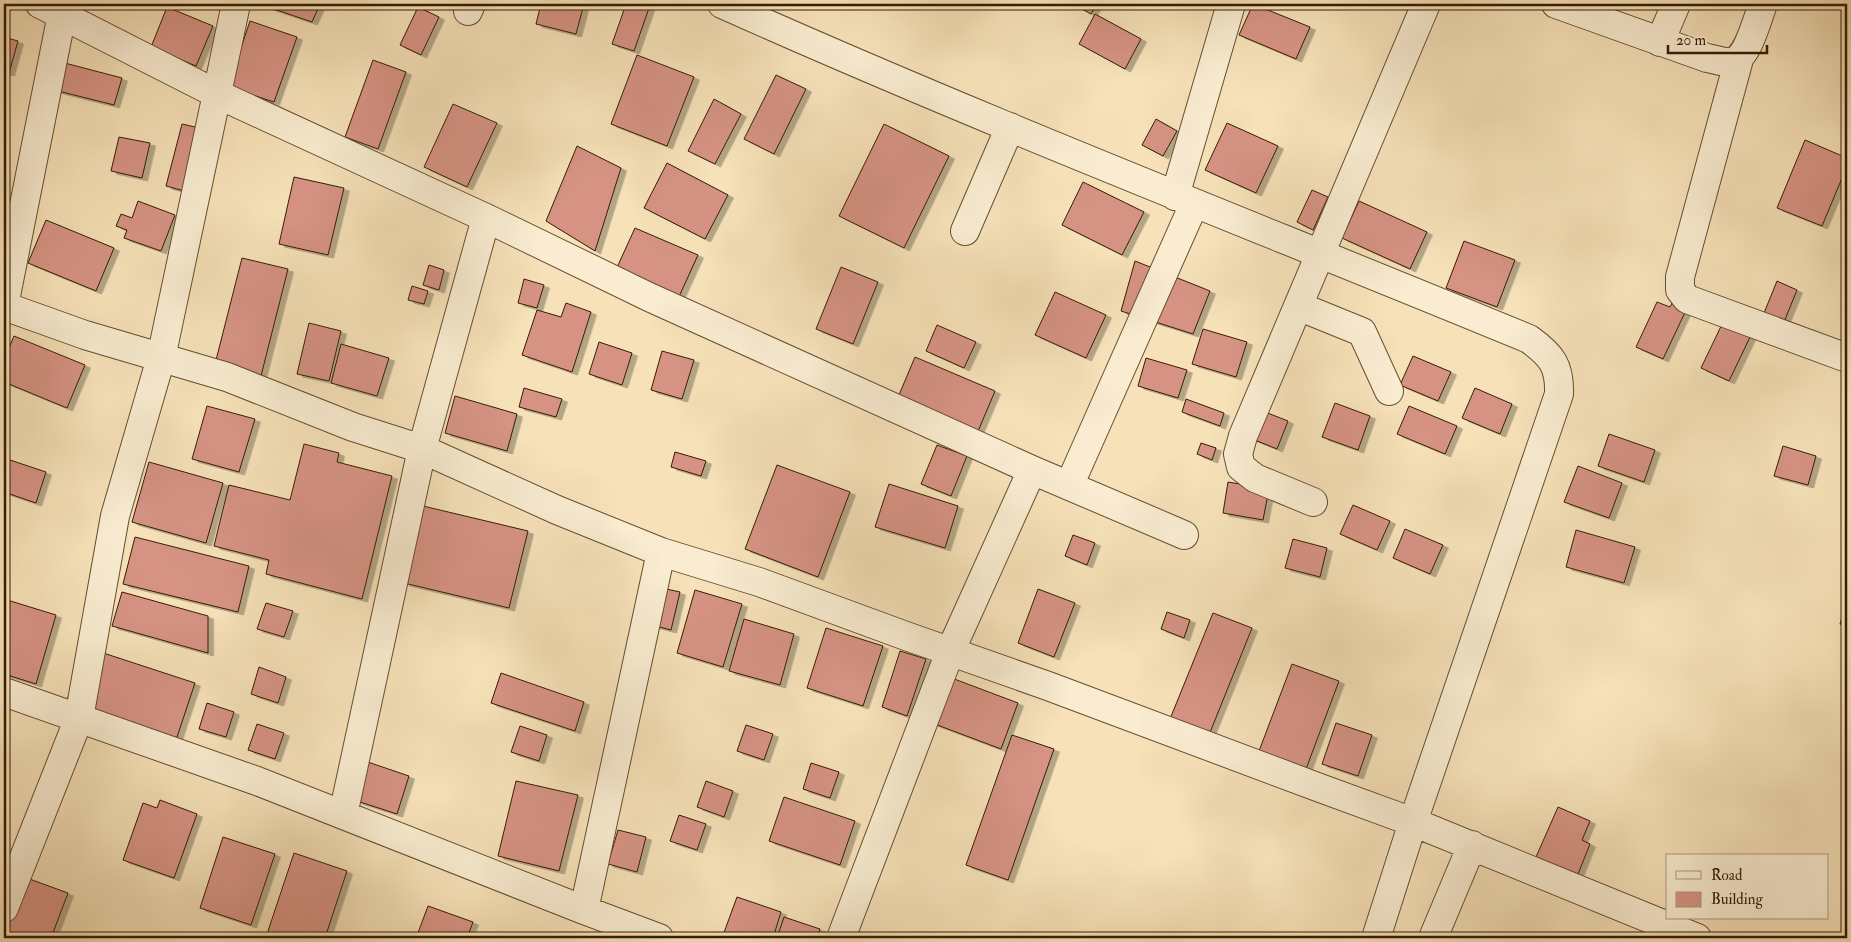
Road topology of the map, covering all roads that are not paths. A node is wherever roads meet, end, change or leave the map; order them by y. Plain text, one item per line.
1 (236, 4) edge
2 (722, 4) edge
3 (1231, 4) edge
4 (1426, 4) edge
5 (1556, 4) edge
6 (1676, 4) edge
7 (1763, 4) edge
8 (56, 7) edge
9 (1660, 42) junction
10 (1739, 59) junction
11 (216, 94) junction
12 (1010, 126) junction
13 (1184, 200) junction
14 (486, 218) junction
15 (966, 231) dead end
16 (1320, 253) junction
17 (4, 306) edge
18 (1298, 306) junction
19 (161, 358) junction
20 (1847, 358) edge
21 (1389, 391) dead end
22 (422, 450) junction
23 (1032, 470) junction
24 (1069, 486) junction
25 (1313, 502) dead end
26 (1184, 535) dead end
27 (660, 552) junction
28 (950, 652) junction
29 (4, 692) edge
30 (78, 718) junction
31 (343, 815) junction
32 (1413, 822) junction
33 (1472, 845) junction
34 (4, 908) edge
35 (584, 910) junction
36 (660, 938) edge
37 (841, 938) edge
38 (1376, 938) edge
39 (1433, 938) edge
40 (1697, 938) edge

1 - 11 street
2 - 12 street
3 - 13 street
4 - 16 street
5 - 9 street
6 - 9 street
7 - 10 street
8 - 11 street
8 - 17 street
9 - 10 street
10 - 20 street
11 - 14 street
11 - 19 street
12 - 13 street
12 - 15 street
13 - 16 street
13 - 24 street
14 - 22 street
14 - 23 street
16 - 18 street
16 - 32 street
17 - 19 street
18 - 21 street
18 - 25 street
19 - 22 street
19 - 30 street
22 - 27 street
22 - 31 street
23 - 24 street
23 - 28 street
24 - 26 street
27 - 28 street
27 - 35 street
28 - 32 street
28 - 37 street
29 - 30 street
30 - 31 street
30 - 34 street
31 - 35 street
32 - 33 street
32 - 38 street
33 - 39 street
33 - 40 street
35 - 36 street

